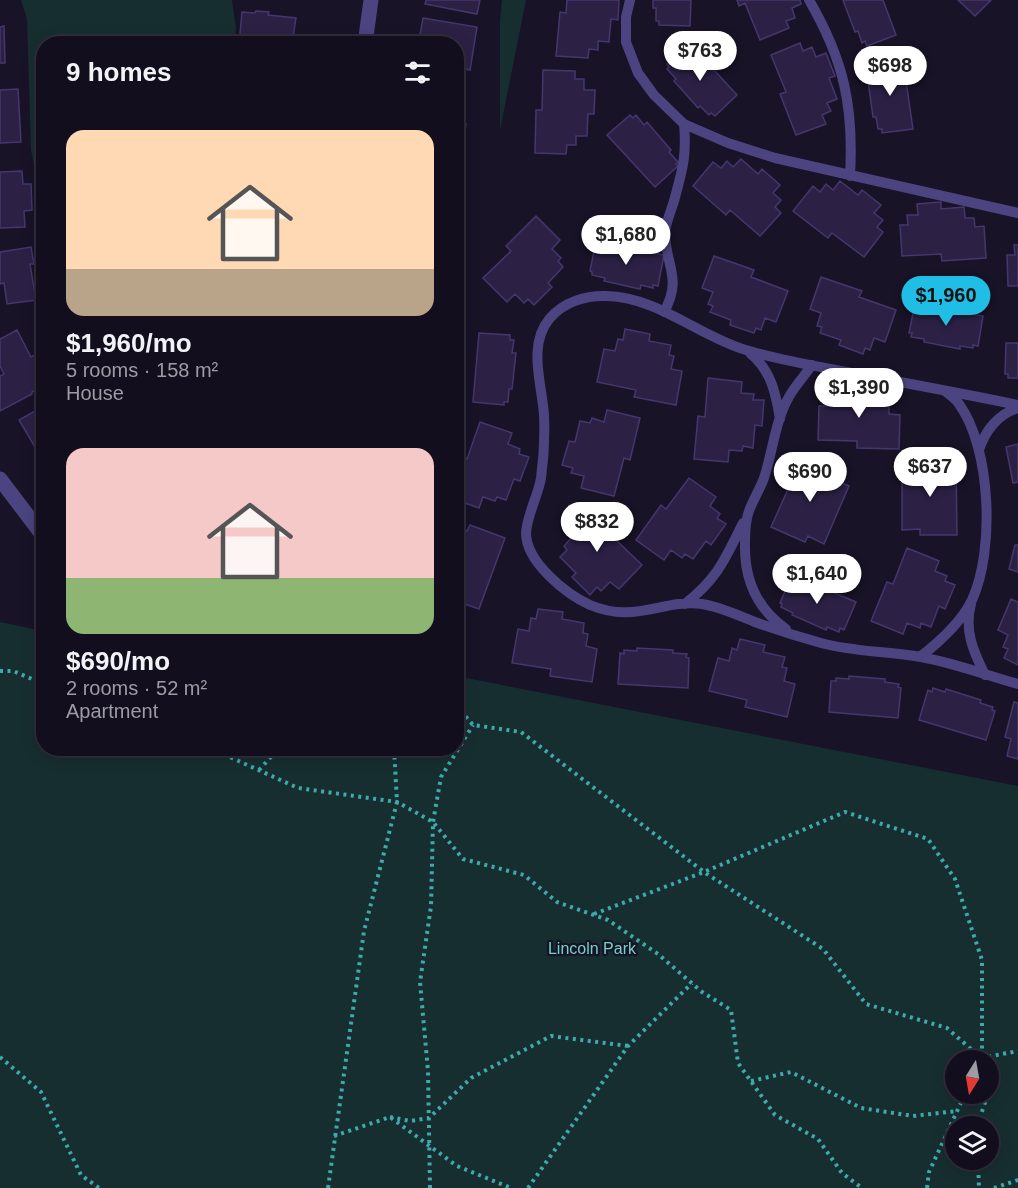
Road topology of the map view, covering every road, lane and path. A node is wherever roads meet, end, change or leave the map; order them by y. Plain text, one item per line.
1 (371, 0) edge
2 (630, 0) edge
3 (809, 0) edge
4 (366, 36) edge
5 (684, 124) junction
6 (850, 176) junction
7 (1018, 213) edge
8 (664, 312) junction
9 (747, 351) junction
10 (812, 365) junction
11 (944, 390) junction
12 (1018, 407) edge
13 (780, 419) junction
14 (979, 450) junction
15 (0, 479) edge
16 (748, 512) junction
17 (36, 526) edge
18 (972, 600) junction
19 (685, 604) junction
20 (796, 637) junction
21 (920, 657) junction
22 (0, 671) edge
23 (985, 675) junction
24 (36, 681) edge
25 (1018, 684) edge
26 (464, 714) edge
27 (473, 725) junction
28 (464, 740) edge
29 (228, 756) edge
30 (272, 756) edge
31 (394, 756) edge
32 (454, 756) edge
33 (259, 770) junction
34 (397, 802) junction
35 (433, 822) junction
36 (704, 872) junction
37 (592, 915) junction
38 (692, 983) junction
39 (628, 1046) junction
40 (970, 1050) edge
41 (981, 1050) edge
42 (1018, 1051) edge
43 (999, 1056) edge
44 (0, 1057) edge
45 (751, 1081) junction
46 (960, 1104) edge
47 (957, 1111) junction
48 (390, 1117) junction
49 (429, 1118) junction
50 (334, 1136) junction
51 (430, 1147) junction
52 (978, 1170) edge
53 (1018, 1180) edge
54 (99, 1188) edge
55 (328, 1188) edge
56 (430, 1188) edge
57 (511, 1188) edge
58 (528, 1188) edge
59 (862, 1188) edge
60 (927, 1188) edge
61 (979, 1188) edge
62 (994, 1188) edge

1 - 4 street
2 - 5 lane
3 - 6 lane
5 - 6 lane
5 - 8 lane
6 - 7 lane
8 - 9 lane
8 - 19 lane
9 - 10 lane
9 - 13 lane
10 - 11 lane
10 - 13 lane
11 - 12 lane
11 - 14 lane
12 - 14 lane
13 - 16 lane
14 - 18 lane
15 - 17 street
16 - 19 lane
16 - 20 lane
18 - 21 lane
18 - 23 lane
19 - 20 lane
20 - 21 lane
21 - 23 lane
22 - 24 path
23 - 25 lane
26 - 27 path
27 - 28 path
27 - 36 path
29 - 33 path
30 - 33 path
31 - 34 path
32 - 35 path
33 - 34 path
34 - 35 path
34 - 50 path
35 - 37 path
35 - 49 path
36 - 37 path
36 - 40 path
36 - 41 path
37 - 38 path
38 - 39 path
38 - 45 path
39 - 49 path
39 - 58 path
42 - 43 path
44 - 54 path
45 - 47 path
45 - 59 path
46 - 47 path
47 - 60 path
48 - 49 path
48 - 50 path
48 - 51 path
49 - 51 path
50 - 55 path
51 - 56 path
51 - 57 path
52 - 61 path
53 - 62 path

